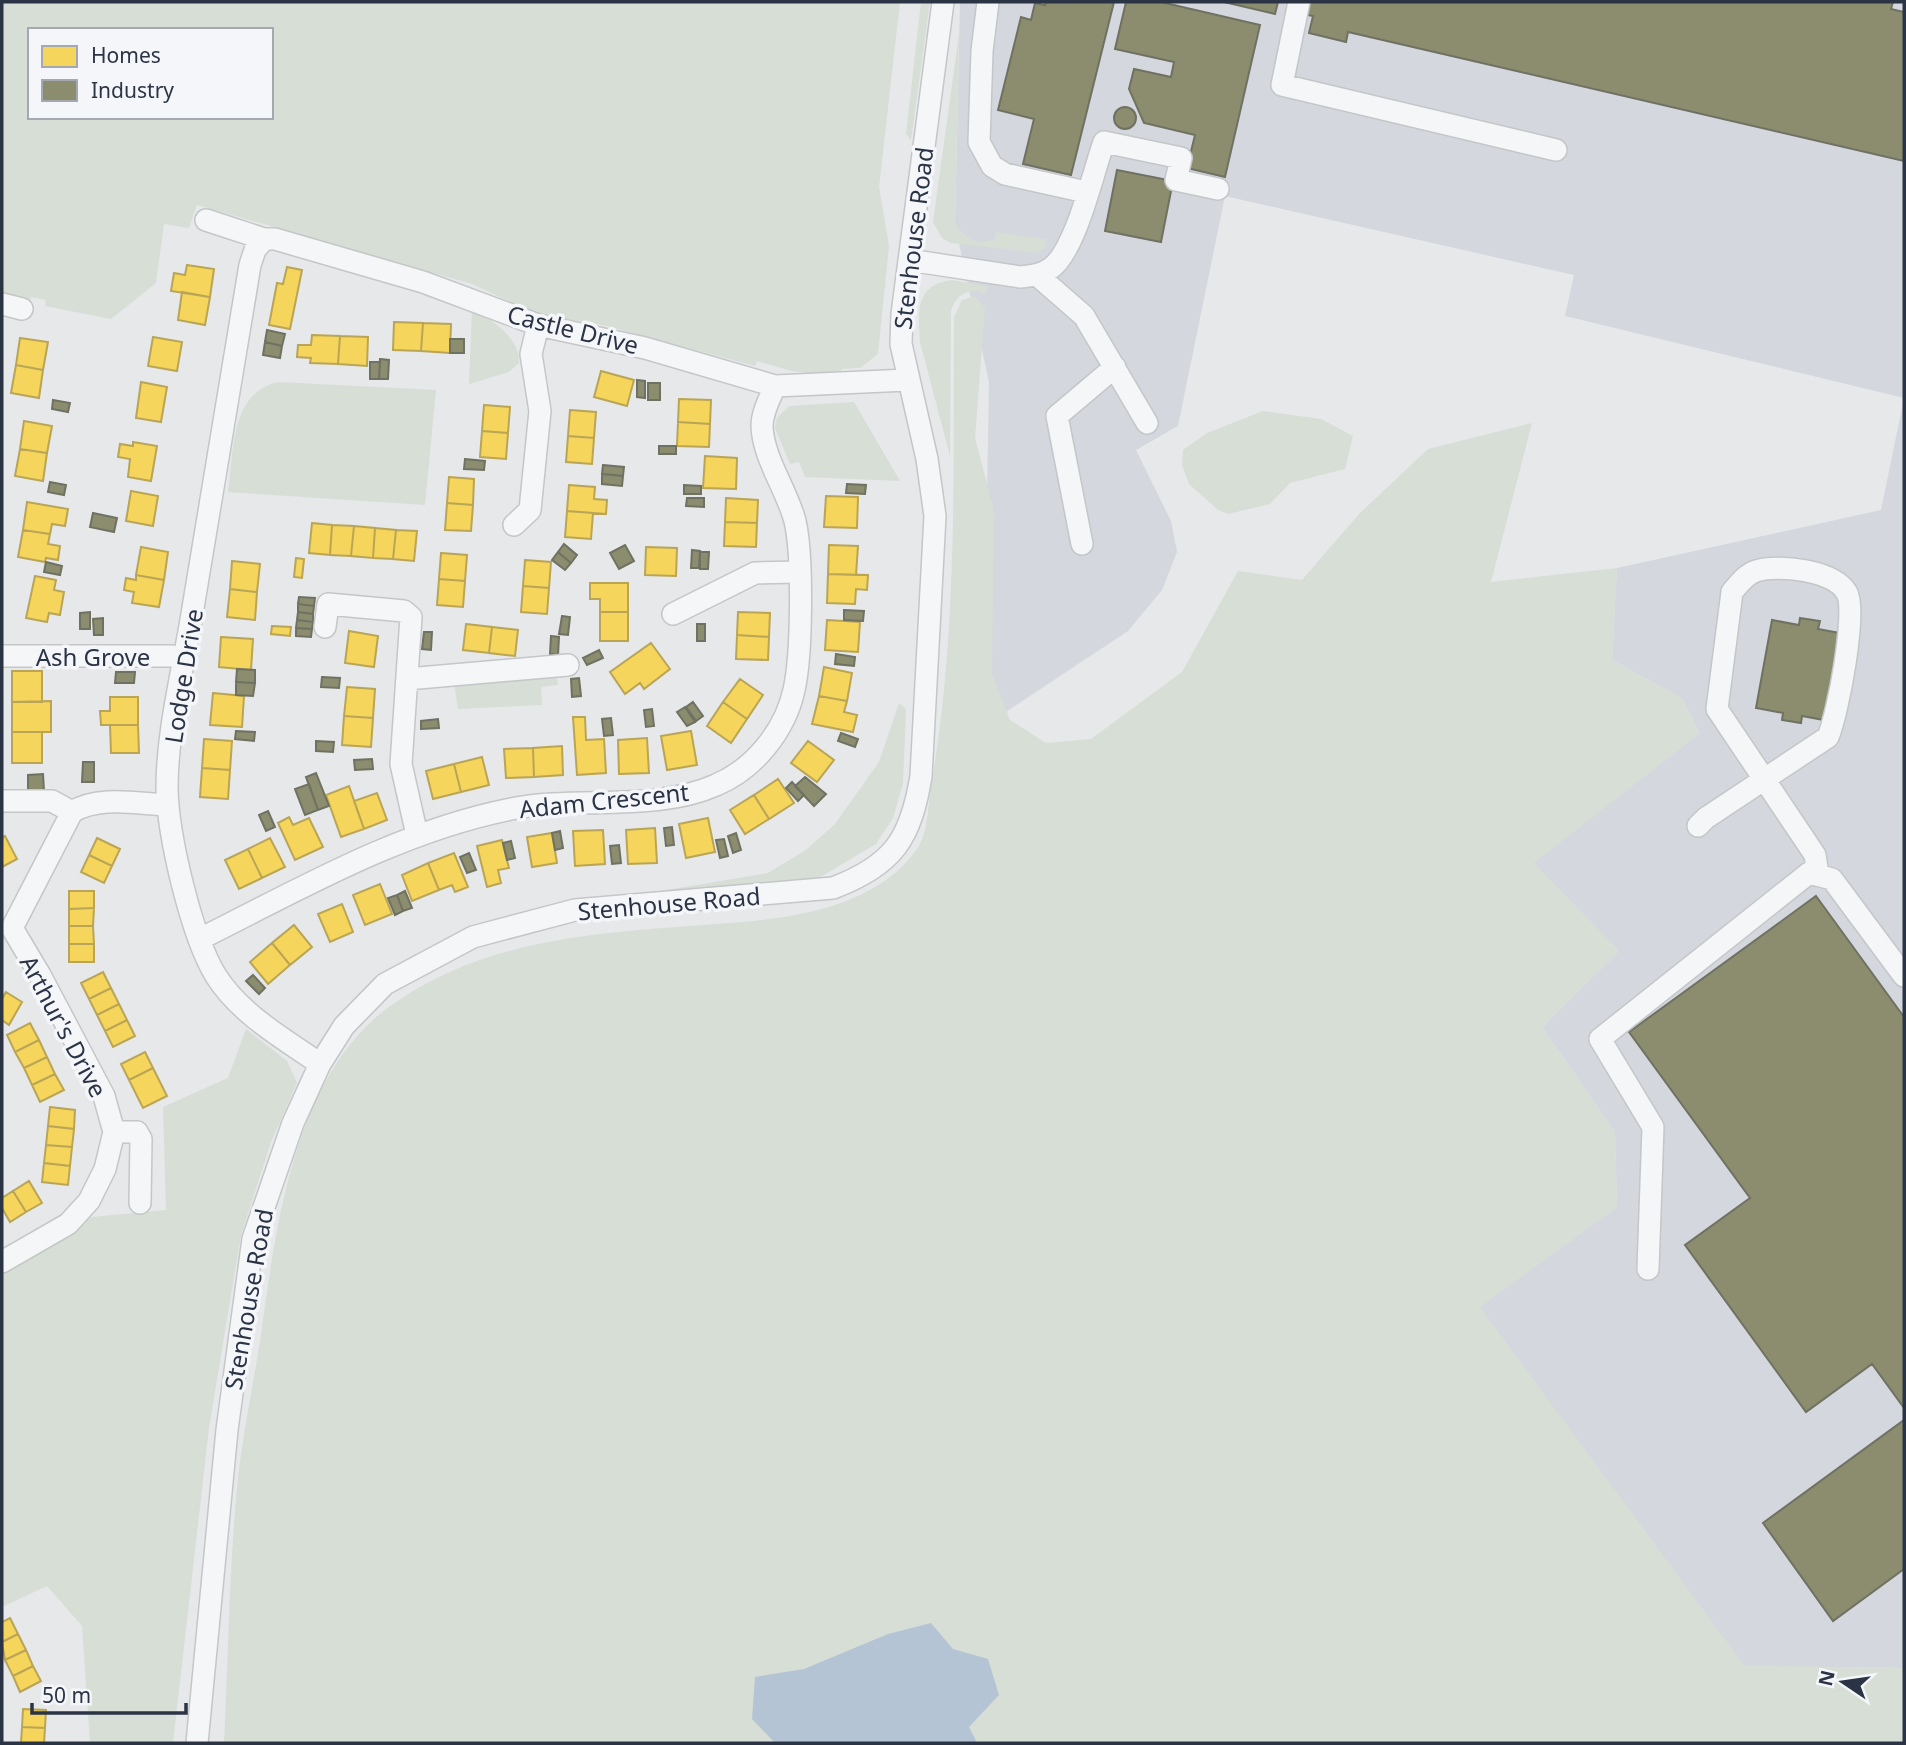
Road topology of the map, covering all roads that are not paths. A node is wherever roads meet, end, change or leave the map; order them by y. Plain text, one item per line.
1 (943, 2) edge
2 (988, 2) edge
3 (1299, 2) edge
4 (1556, 150) dead end
5 (1217, 190) dead end
6 (1086, 192) junction
7 (206, 220) dead end
8 (264, 239) junction
9 (909, 260) junction
10 (1037, 275) junction
11 (538, 325) junction
12 (1115, 367) junction
13 (907, 380) junction
14 (775, 386) junction
15 (1147, 423) dead end
16 (514, 526) dead end
17 (1082, 544) dead end
18 (799, 572) junction
19 (673, 614) dead end
20 (325, 627) dead end
21 (2, 656) edge
22 (185, 659) junction
23 (568, 665) dead end
24 (407, 679) junction
25 (1764, 778) junction
26 (2, 800) edge
27 (168, 805) junction
28 (72, 812) junction
29 (1698, 825) dead end
30 (417, 835) junction
31 (1818, 874) junction
32 (7, 928) edge
33 (200, 939) junction
34 (1904, 976) edge
35 (320, 1064) junction
36 (114, 1132) junction
37 (140, 1203) dead end
38 (2, 1262) edge
39 (1648, 1269) dead end
40 (197, 1743) edge

1 - 9 street, Stenhouse Road
2 - 6 street
3 - 4 street
5 - 6 street
6 - 10 street
7 - 8 street, Castle Drive
8 - 11 street, Castle Drive
8 - 22 street, Lodge Drive
9 - 10 street
9 - 13 street, Stenhouse Road
10 - 12 street
11 - 14 street, Castle Drive
11 - 16 street
12 - 15 street
12 - 17 street
13 - 14 street, Castle Drive
13 - 35 street, Stenhouse Road
14 - 18 street, Adam Crescent
18 - 19 street
18 - 30 street, Adam Crescent
20 - 24 street
21 - 22 street, Ash Grove
22 - 27 street, Lodge Drive
23 - 24 street
24 - 30 street
25 - 25 street
25 - 29 street
25 - 31 street
26 - 28 street
27 - 28 street
27 - 33 street, Lodge Drive
28 - 32 street, Arthur's Drive
30 - 33 street, Adam Crescent
31 - 34 street
31 - 39 street
32 - 36 street, Arthur's Drive
33 - 35 street, Lodge Drive
35 - 40 street, Stenhouse Road
36 - 37 street
36 - 38 street, Arthur's Drive

